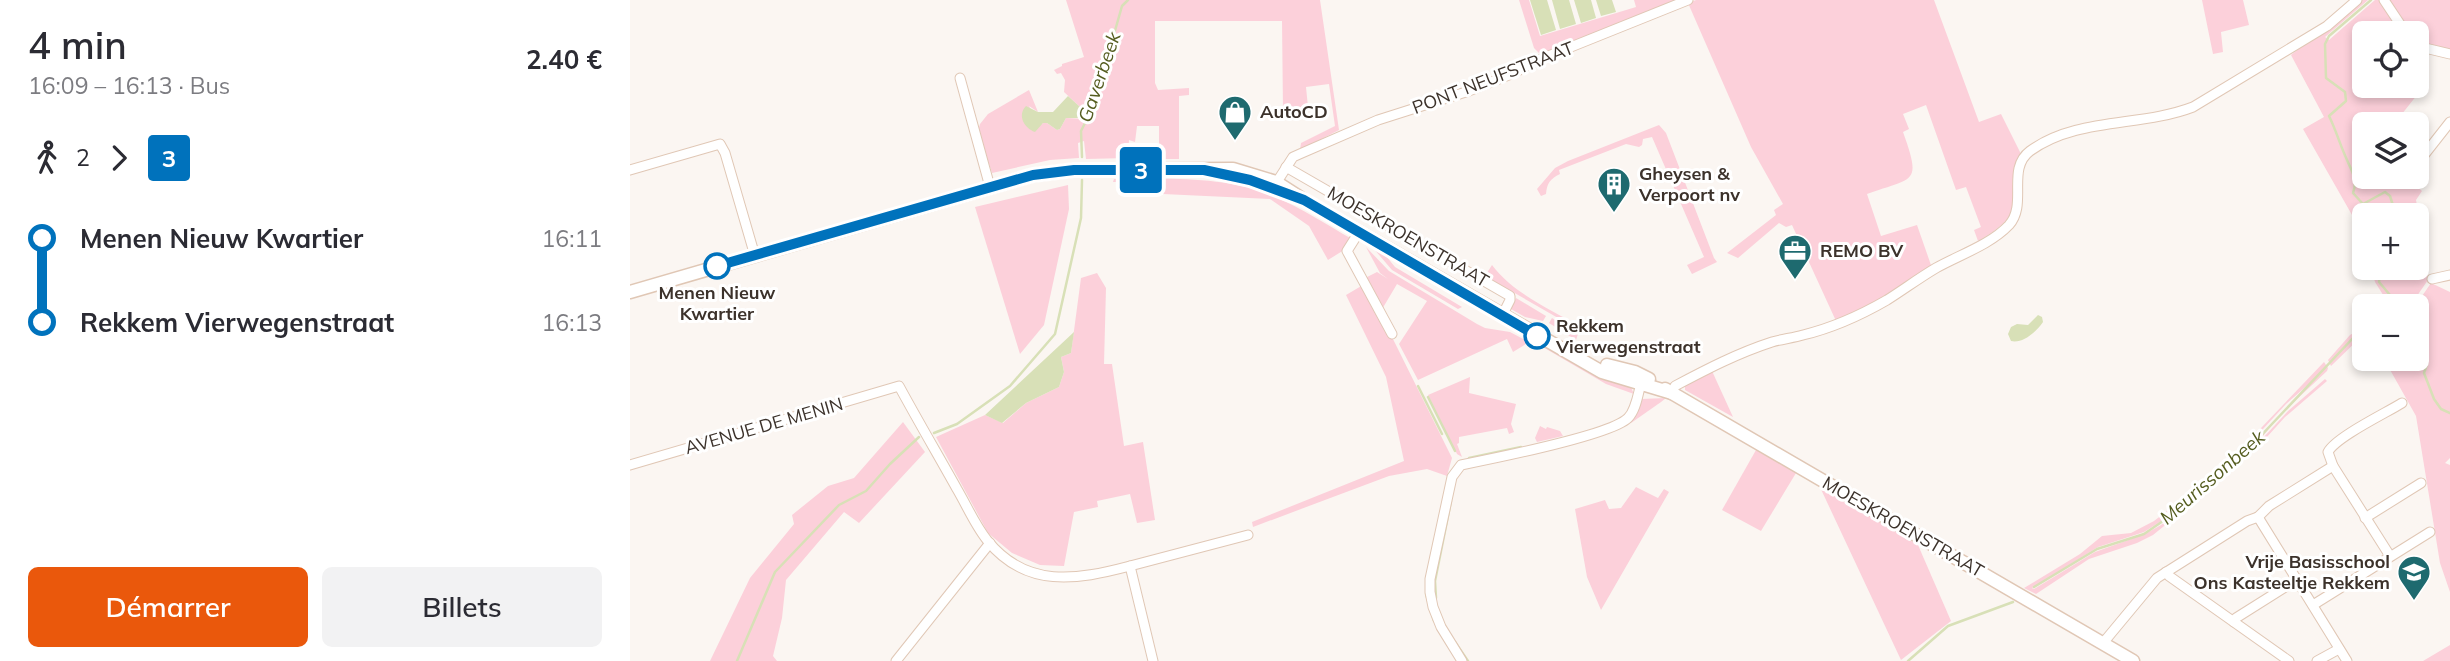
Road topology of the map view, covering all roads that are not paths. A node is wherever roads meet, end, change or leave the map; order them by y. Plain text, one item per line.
1 (1688, 0) edge
2 (2357, 0) edge
3 (2384, 0) edge
4 (2398, 21) edge
5 (2429, 49) edge
6 (2450, 54) edge
7 (960, 78) dead end
8 (2450, 122) edge
9 (2429, 149) edge
10 (1286, 167) junction
11 (630, 170) edge
12 (1275, 185) junction
13 (990, 187) junction
14 (1359, 232) junction
15 (755, 256) junction
16 (2450, 275) edge
17 (2432, 279) dead end
18 (630, 292) edge
19 (1502, 316) junction
20 (1392, 334) dead end
21 (1576, 358) junction
22 (1641, 383) junction
23 (1672, 393) junction
24 (2402, 403) dead end
25 (630, 465) edge
26 (2333, 466) junction
27 (2421, 483) dead end
28 (2258, 517) junction
29 (2365, 518) junction
30 (2430, 532) dead end
31 (1248, 535) dead end
32 (989, 543) junction
33 (2390, 556) junction
34 (1130, 566) junction
35 (2165, 572) junction
36 (2298, 579) junction
37 (2313, 605) junction
38 (2234, 622) junction
39 (2103, 643) junction
40 (2339, 649) junction
41 (896, 661) edge
42 (1153, 661) edge
43 (1462, 661) edge
44 (2133, 661) edge
45 (2289, 661) edge
46 (2317, 661) edge
47 (2347, 661) edge

1 - 10 street, PONT NEUFSTRAAT
2 - 23 street
3 - 4 street
5 - 6 street
7 - 13 street
8 - 9 street
10 - 12 street, PONT NEUFSTRAAT
10 - 19 street, MOESKROENSTRAAT
11 - 15 street
12 - 13 main road, MOESKROENSTRAAT
12 - 14 main road, MOESKROENSTRAAT
13 - 15 main road, MOESKROENSTRAAT
14 - 19 main road, MOESKROENSTRAAT
14 - 20 street
15 - 18 main road, MOESKROENSTRAAT
16 - 17 street
19 - 21 main road, MOESKROENSTRAAT
21 - 22 main road, MOESKROENSTRAAT
21 - 23 main road, MOESKROENSTRAAT
22 - 23 main road, MOESKROENSTRAAT
22 - 43 street
23 - 39 main road, MOESKROENSTRAAT
24 - 26 street
25 - 32 street, AVENUE DE MENIN
26 - 28 street
26 - 29 street
27 - 29 street
28 - 35 street
28 - 36 street
29 - 33 street
30 - 33 street
31 - 34 street
32 - 34 street
32 - 41 street
33 - 37 street
34 - 42 street
35 - 38 street
35 - 39 street
36 - 37 street
36 - 38 street
37 - 40 street
38 - 45 street
39 - 44 main road, MOESKROENSTRAAT
40 - 46 street
40 - 47 street

